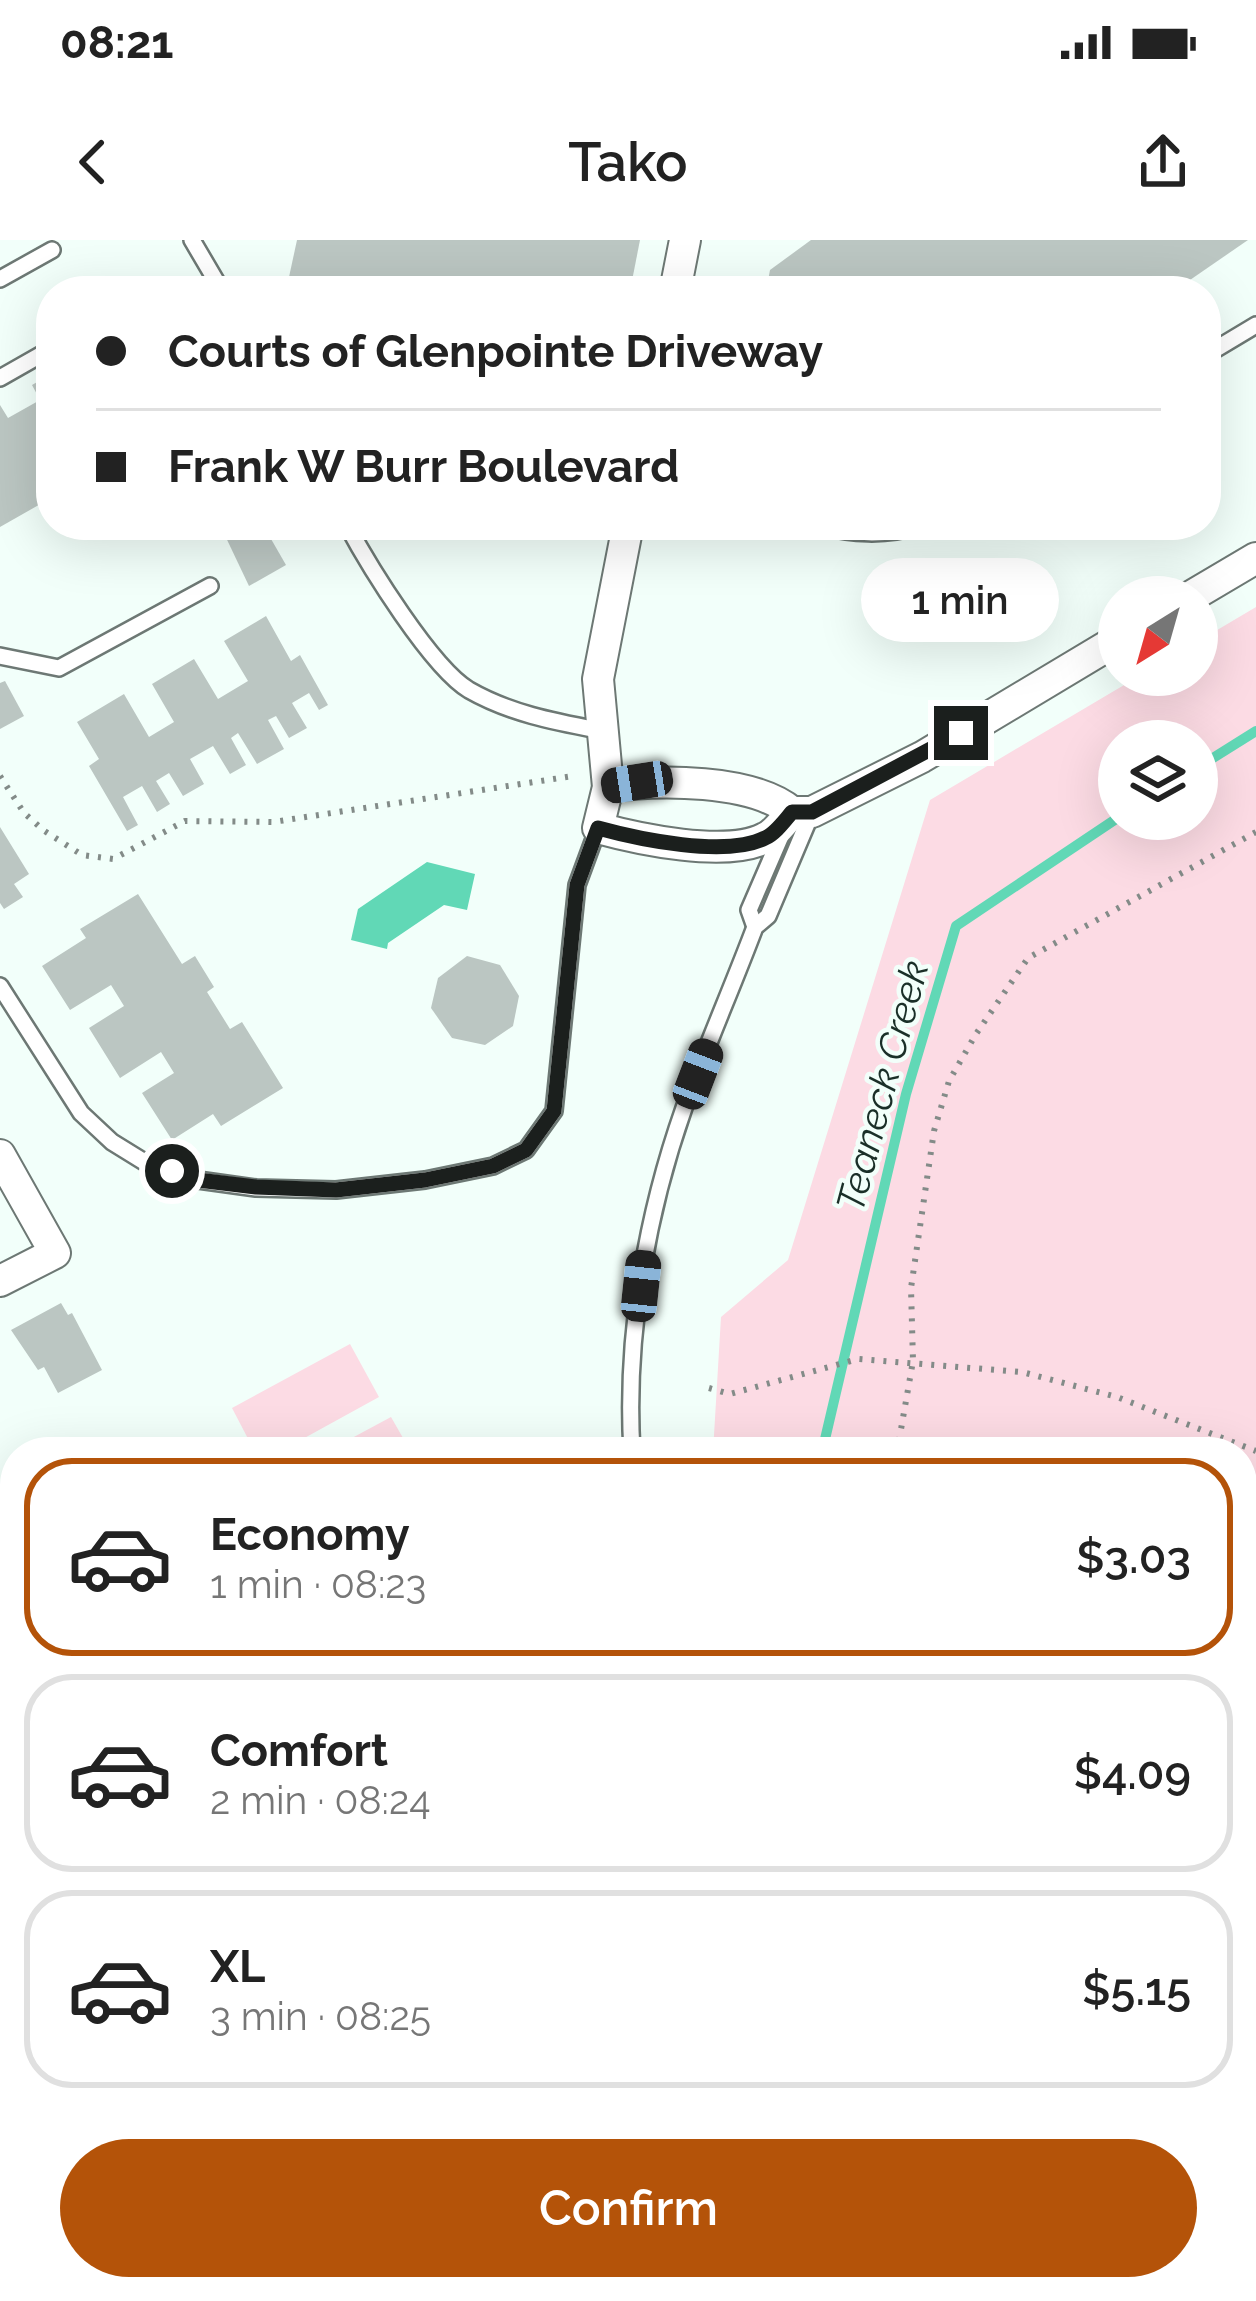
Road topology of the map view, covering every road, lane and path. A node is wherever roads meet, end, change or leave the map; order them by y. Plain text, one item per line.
1 (191, 240) edge
2 (685, 240) edge
3 (52, 250) dead end
4 (212, 276) edge
5 (678, 276) edge
6 (0, 279) edge
7 (1256, 325) edge
8 (1221, 346) edge
9 (36, 358) edge
10 (0, 378) edge
11 (355, 540) edge
12 (625, 540) edge
13 (1256, 558) edge
14 (1218, 580) edge
15 (210, 586) dead end
16 (1098, 652) edge
17 (0, 656) edge
18 (603, 731) junction
19 (0, 776) edge
20 (608, 780) junction
21 (802, 812) junction
22 (598, 828) junction
23 (1256, 832) edge
24 (0, 986) edge
25 (0, 1155) edge
26 (0, 1281) edge
27 (913, 1361) junction
28 (709, 1388) dead end
29 (631, 1437) edge
30 (899, 1437) edge
31 (1220, 1437) edge

1 - 4 lane
2 - 5 street
3 - 6 lane
7 - 8 lane
9 - 10 lane
11 - 18 lane
12 - 18 street
13 - 14 street
15 - 17 lane
16 - 21 street
18 - 20 street
19 - 20 path
20 - 21 street
20 - 22 street
21 - 22 street
21 - 29 lane
22 - 24 lane
23 - 27 path
25 - 26 street
27 - 28 path
27 - 30 path
27 - 31 path

